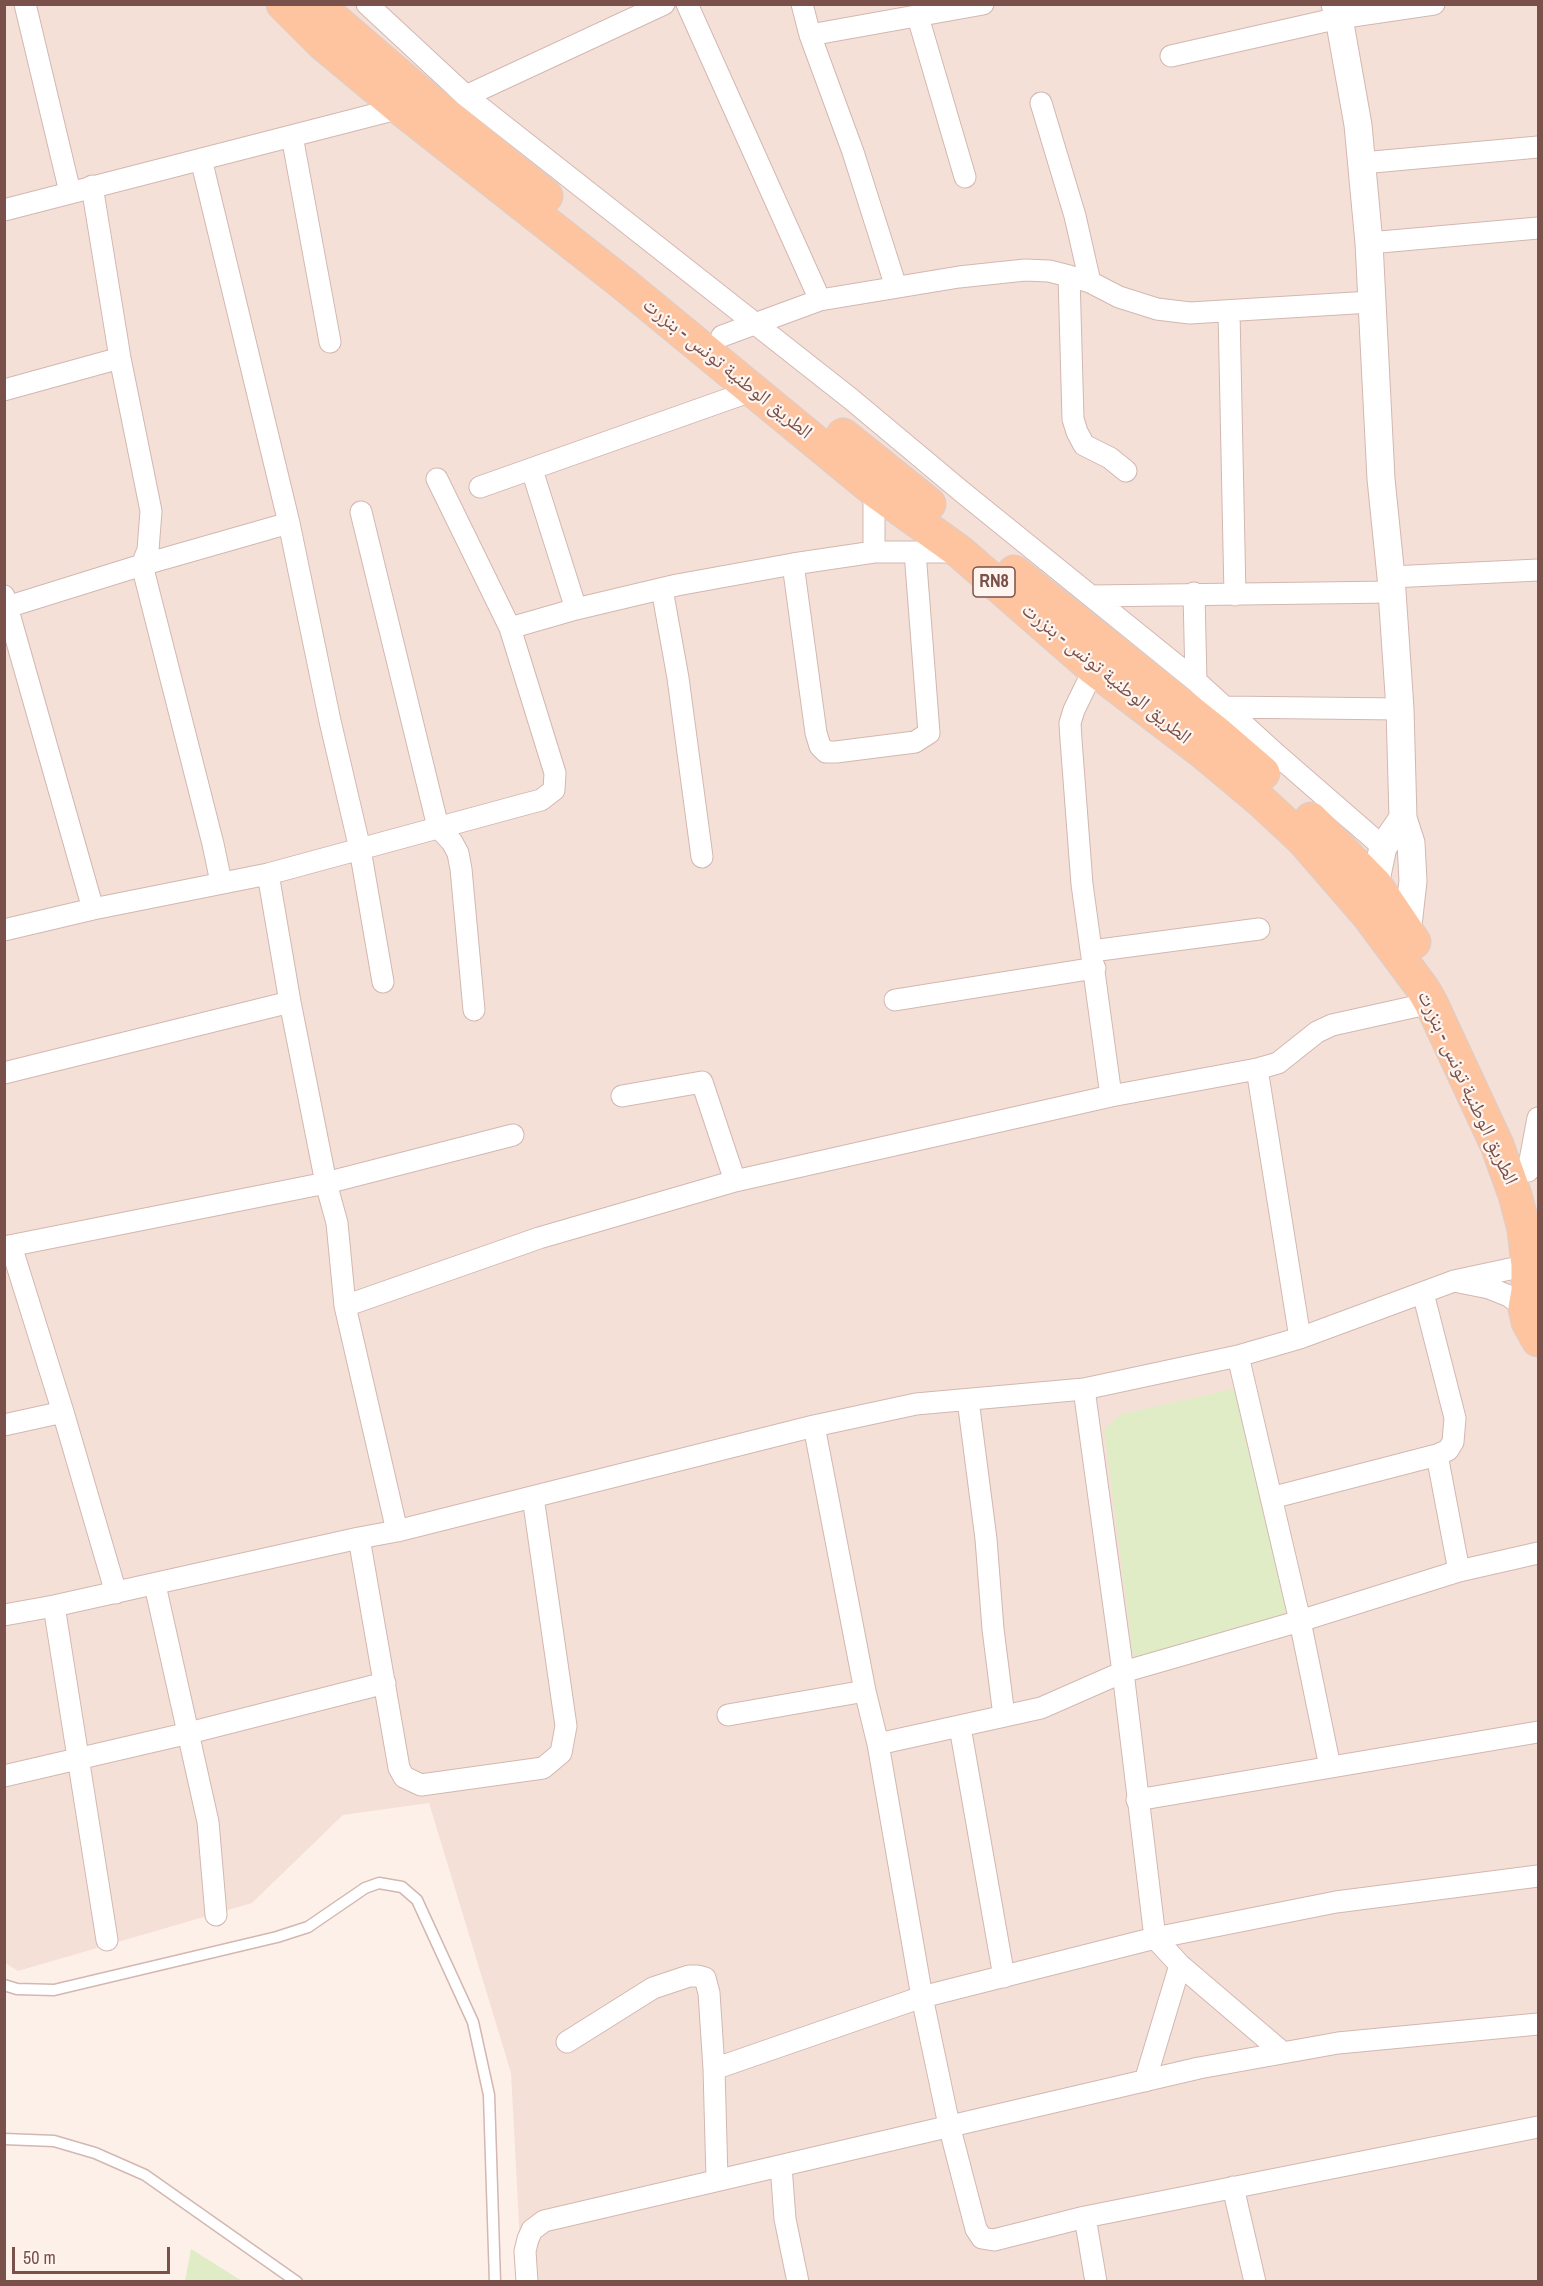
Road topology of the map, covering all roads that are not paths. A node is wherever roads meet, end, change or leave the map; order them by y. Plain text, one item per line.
1 (25, 4) edge
2 (283, 4) edge
3 (316, 4) edge
4 (367, 4) edge
5 (664, 4) edge
6 (687, 4) edge
7 (802, 4) edge
8 (983, 4) edge
9 (1434, 4) edge
10 (1337, 11) edge
11 (918, 17) junction
12 (810, 34) junction
13 (1171, 56) dead end
14 (466, 96) junction
15 (1041, 103) dead end
16 (414, 105) junction
17 (292, 136) junction
18 (1539, 147) edge
19 (201, 159) junction
20 (1362, 162) junction
21 (965, 177) dead end
22 (92, 186) junction
23 (70, 192) junction
24 (4, 210) edge
25 (1539, 228) edge
26 (1369, 243) junction
27 (1070, 276) junction
28 (1090, 282) junction
29 (896, 287) junction
30 (820, 300) junction
31 (1371, 302) junction
32 (1228, 312) junction
33 (755, 323) junction
34 (722, 336) junction
35 (330, 342) dead end
36 (120, 358) junction
37 (4, 390) edge
38 (754, 390) junction
39 (828, 437) junction
40 (532, 470) junction
41 (1126, 471) dead end
42 (437, 479) dead end
43 (480, 487) dead end
44 (874, 490) junction
45 (361, 512) dead end
46 (289, 523) junction
47 (874, 552) junction
48 (915, 552) junction
49 (960, 552) junction
50 (793, 564) junction
51 (142, 565) junction
52 (1539, 570) edge
53 (1391, 585) junction
54 (662, 589) junction
55 (1194, 593) junction
56 (1235, 595) junction
57 (1092, 596) junction
58 (6, 603) edge
59 (576, 609) junction
60 (510, 628) junction
61 (1094, 669) junction
62 (1196, 681) junction
63 (1224, 707) junction
64 (1400, 709) junction
65 (1403, 818) junction
66 (438, 827) junction
67 (1383, 847) junction
68 (360, 849) junction
69 (702, 857) dead end
70 (268, 874) junction
71 (221, 882) junction
72 (1372, 899) junction
73 (93, 909) junction
74 (1259, 929) dead end
75 (4, 930) edge
76 (1406, 947) junction
77 (1094, 959) junction
78 (383, 982) dead end
79 (895, 999) dead end
80 (290, 1002) junction
81 (1431, 1003) junction
82 (474, 1010) dead end
83 (1257, 1069) junction
84 (4, 1072) edge
85 (622, 1096) dead end
86 (1111, 1096) junction
87 (1539, 1118) edge
88 (513, 1135) dead end
89 (735, 1181) junction
90 (1533, 1182) edge
91 (326, 1184) junction
92 (8, 1246) edge
93 (1454, 1281) junction
94 (1423, 1293) junction
95 (1534, 1302) edge
96 (345, 1306) junction
97 (1300, 1338) junction
98 (1238, 1356) junction
99 (1084, 1389) junction
100 (968, 1400) junction
101 (63, 1412) junction
102 (4, 1425) edge
103 (814, 1426) junction
104 (1437, 1455) junction
105 (533, 1497) junction
106 (1271, 1498) junction
107 (397, 1531) junction
108 (359, 1538) junction
109 (1539, 1553) edge
110 (1459, 1571) junction
111 (155, 1585) junction
112 (116, 1593) junction
113 (54, 1606) junction
114 (4, 1615) edge
115 (1300, 1621) junction
116 (1123, 1672) junction
117 (385, 1683) junction
118 (865, 1691) junction
119 (728, 1715) dead end
120 (1004, 1716) junction
121 (960, 1727) junction
122 (1539, 1732) edge
123 (189, 1733) junction
124 (878, 1744) junction
125 (78, 1758) junction
126 (1330, 1767) junction
127 (4, 1776) edge
128 (1137, 1800) junction
129 (1539, 1876) edge
130 (216, 1915) dead end
131 (1155, 1938) junction
132 (107, 1940) dead end
133 (1180, 1965) junction
134 (1004, 1977) junction
135 (4, 1985) edge
136 (922, 1997) junction
137 (1539, 2024) edge
138 (567, 2042) dead end
139 (1282, 2052) junction
140 (714, 2069) junction
141 (1145, 2081) junction
142 (949, 2126) junction
143 (1539, 2127) edge
144 (4, 2139) edge
145 (781, 2166) junction
146 (717, 2179) junction
147 (1233, 2187) junction
148 (1085, 2217) junction
149 (297, 2282) edge
150 (495, 2282) edge
151 (527, 2282) edge
152 (798, 2282) edge
153 (1096, 2282) edge
154 (1255, 2282) edge

1 - 23 street
2 - 16 main road, الطريق الوطنية تونس - بنزرت / RN8
3 - 16 main road, الطريق الوطنية تونس - بنزرت / RN8
4 - 14 street
5 - 14 street
6 - 30 street
7 - 12 street
8 - 11 street
9 - 10 street
10 - 13 street
10 - 20 street
11 - 12 street
11 - 21 street
12 - 29 street
14 - 33 street
15 - 28 street
16 - 17 street
16 - 34 main road, الطريق الوطنية تونس - بنزرت / RN8
16 - 38 main road, الطريق الوطنية تونس - بنزرت / RN8
17 - 19 street
17 - 35 street
18 - 20 street
19 - 22 street
19 - 46 street
20 - 26 street
22 - 23 street
22 - 36 street
23 - 24 street
25 - 26 street
26 - 31 street
27 - 28 street
27 - 29 street
27 - 41 street
28 - 32 street
29 - 30 street
30 - 33 street
31 - 32 street
31 - 53 street
32 - 56 street
33 - 34 street
33 - 57 street
34 - 39 main road, الطريق الوطنية تونس - بنزرت / RN8
36 - 37 street
36 - 51 street
38 - 39 main road, الطريق الوطنية تونس - بنزرت / RN8
38 - 40 street
39 - 44 main road, الطريق الوطنية تونس - بنزرت / RN8
39 - 72 main road, الطريق الوطنية تونس - بنزرت / RN8
40 - 43 street
40 - 59 street
42 - 60 street
44 - 47 street
44 - 49 main road, الطريق الوطنية تونس - بنزرت / RN8
45 - 66 street
46 - 51 street
46 - 68 street
47 - 48 street
47 - 50 street
48 - 49 street
48 - 50 street
49 - 61 main road, الطريق الوطنية تونس - بنزرت / RN8
50 - 54 street
51 - 58 street
51 - 71 street
52 - 53 street
53 - 56 street
53 - 64 street
54 - 59 street
54 - 69 street
55 - 56 street
55 - 57 street
55 - 62 street
57 - 62 street
58 - 73 street
59 - 60 street
60 - 66 street
61 - 72 main road, الطريق الوطنية تونس - بنزرت / RN8
61 - 77 street
62 - 63 street
63 - 64 street
63 - 67 street
64 - 65 street
65 - 67 street
65 - 76 street
66 - 68 street
66 - 82 street
67 - 72 street
68 - 70 street
68 - 78 street
70 - 71 street
70 - 80 street
71 - 73 street
72 - 76 main road, الطريق الوطنية تونس - بنزرت / RN8
73 - 75 street
74 - 77 street
76 - 81 main road, الطريق الوطنية تونس - بنزرت / RN8
76 - 90 main road, الطريق الوطنية تونس - بنزرت / RN8
77 - 79 street
77 - 86 street
80 - 84 street
80 - 91 street
81 - 83 street
81 - 95 main road, الطريق الوطنية تونس - بنزرت / RN8
83 - 86 street
83 - 97 street
85 - 89 street
86 - 89 street
87 - 90 street
88 - 91 street
89 - 96 street
91 - 92 street
91 - 96 street
92 - 101 street
93 - 94 street
93 - 95 street
93 - 95 street
94 - 97 street
94 - 104 street
96 - 107 street
97 - 98 street
98 - 99 street
98 - 106 street
99 - 100 street
99 - 116 street
100 - 103 street
100 - 120 street
101 - 102 street
101 - 112 street
103 - 105 street
103 - 118 street
104 - 106 street
104 - 110 street
105 - 107 street
105 - 117 street
106 - 115 street
107 - 108 street
108 - 111 street
108 - 117 street
109 - 110 street
110 - 115 street
111 - 112 street
111 - 123 street
112 - 113 street
113 - 114 street
113 - 125 street
115 - 116 street
115 - 126 street
116 - 120 street
116 - 128 street
117 - 123 street
118 - 119 street
118 - 124 street
120 - 121 street
121 - 124 street
121 - 134 street
122 - 126 street
123 - 125 street
123 - 130 street
124 - 136 street
125 - 127 street
125 - 132 street
126 - 128 street
128 - 131 street
129 - 131 street
131 - 133 street
131 - 134 street
133 - 139 street
133 - 141 street
134 - 136 street
135 - 150 lane
136 - 140 street
136 - 142 street
137 - 139 street
138 - 140 street
139 - 141 street
140 - 146 street
141 - 142 street
142 - 145 street
142 - 148 street
143 - 147 street
144 - 149 lane
145 - 146 street
145 - 152 street
146 - 151 street
147 - 148 street
147 - 154 street
148 - 153 street

